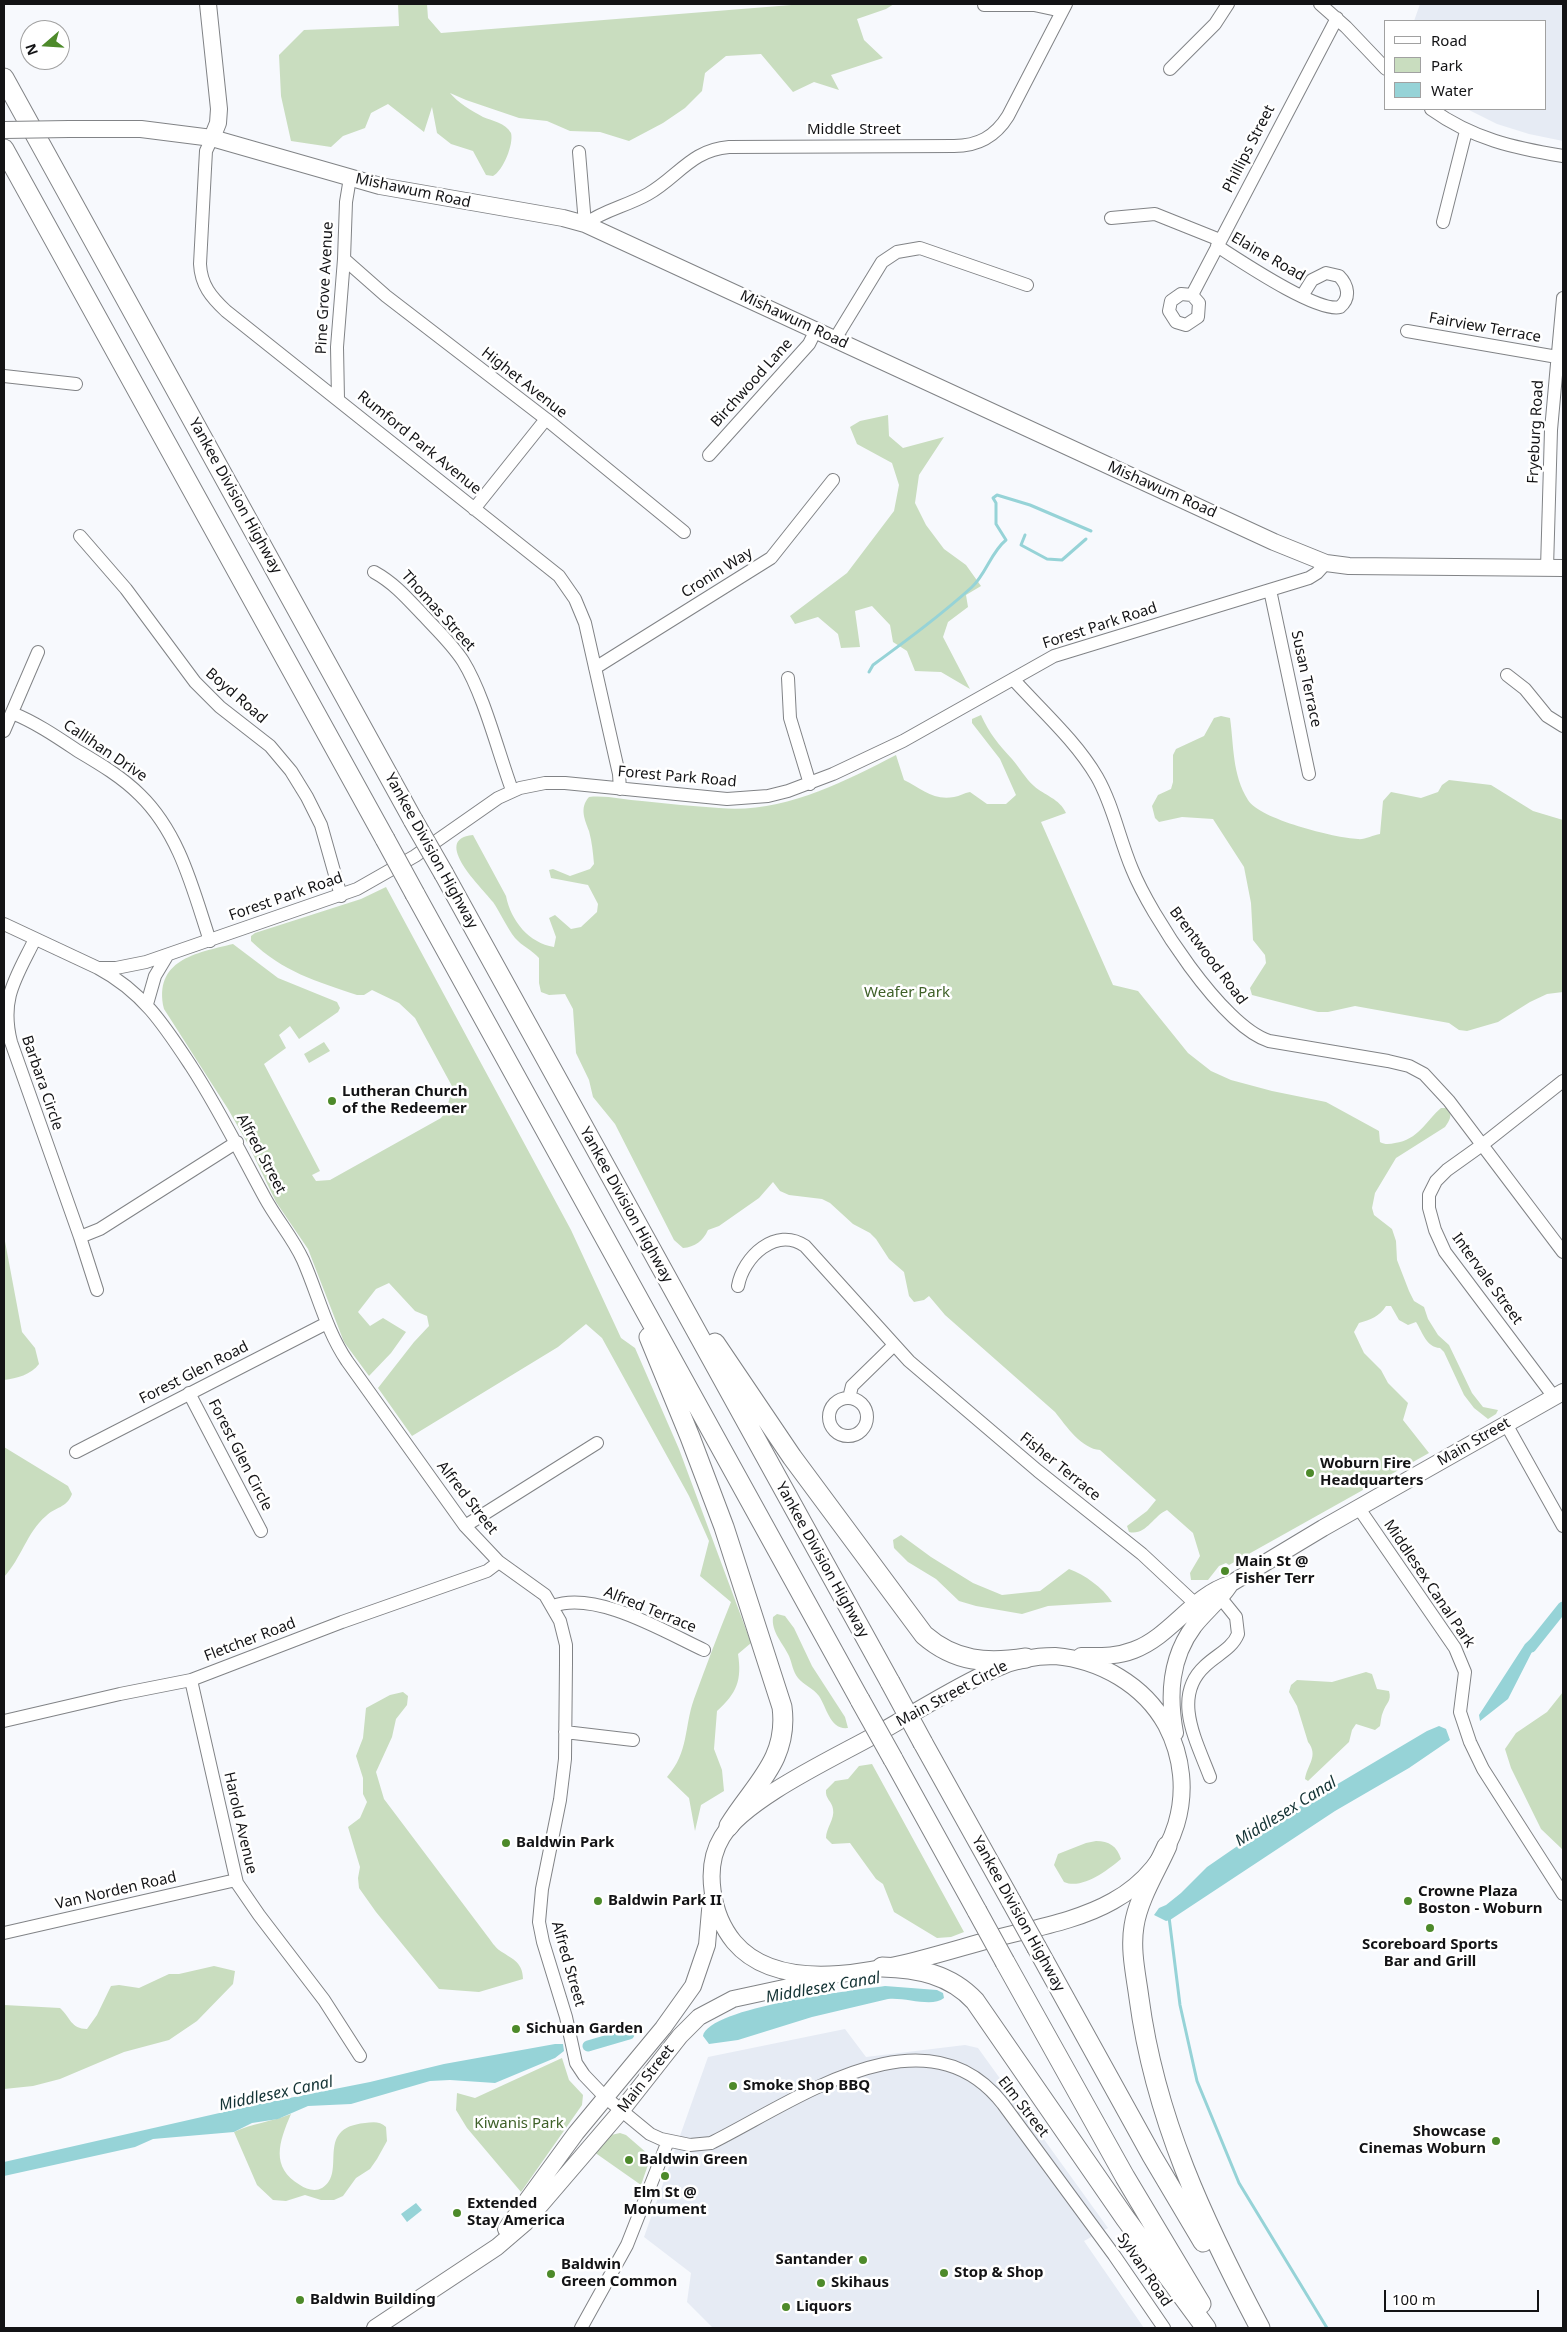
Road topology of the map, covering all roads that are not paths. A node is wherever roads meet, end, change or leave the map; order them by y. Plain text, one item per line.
1 (208, 4) edge
2 (1228, 4) edge
3 (1320, 4) edge
4 (984, 5) dead end
5 (1064, 7) edge
6 (1337, 18) junction
7 (1384, 67) edge
8 (1170, 69) dead end
9 (4, 78) edge
10 (1433, 110) edge
11 (4, 130) edge
12 (1466, 131) junction
13 (212, 138) junction
14 (4, 149) edge
15 (579, 152) dead end
16 (1563, 156) edge
17 (350, 178) junction
18 (1111, 218) dead end
19 (1443, 222) dead end
20 (585, 224) junction
21 (1218, 243) junction
22 (344, 259) junction
23 (1027, 285) dead end
24 (1192, 296) dead end
25 (1302, 296) dead end
26 (1562, 298) edge
27 (816, 330) junction
28 (1407, 331) dead end
29 (835, 339) junction
30 (1560, 358) edge
31 (4, 376) edge
32 (76, 384) dead end
33 (338, 399) junction
34 (546, 419) junction
35 (709, 455) dead end
36 (833, 480) dead end
37 (474, 509) junction
38 (684, 532) dead end
39 (80, 536) dead end
40 (1326, 562) junction
41 (1555, 568) edge
42 (374, 572) dead end
43 (1270, 590) junction
44 (38, 652) dead end
45 (595, 668) junction
46 (1507, 675) dead end
47 (788, 678) dead end
48 (1013, 679) junction
49 (12, 712) junction
50 (1563, 726) edge
51 (4, 731) edge
52 (1309, 774) dead end
53 (810, 784) junction
54 (620, 789) junction
55 (512, 790) junction
56 (341, 896) junction
57 (4, 924) edge
58 (35, 939) junction
59 (210, 941) junction
60 (167, 956) junction
61 (98, 968) junction
62 (147, 1004) junction
63 (1563, 1081) edge
64 (237, 1142) junction
65 (1482, 1145) junction
66 (643, 1235) junction
67 (80, 1237) junction
68 (1563, 1252) edge
69 (617, 1259) junction
70 (738, 1286) dead end
71 (96, 1290) dead end
72 (327, 1323) junction
73 (894, 1346) junction
74 (189, 1393) junction
75 (1558, 1394) edge
76 (849, 1398) dead end
77 (1506, 1424) junction
78 (597, 1443) dead end
79 (76, 1452) dead end
80 (1358, 1507) junction
81 (466, 1526) junction
82 (1563, 1526) edge
83 (261, 1531) dead end
84 (499, 1562) junction
85 (1222, 1590) junction
86 (553, 1606) junction
87 (1201, 1609) junction
88 (704, 1650) dead end
89 (1063, 1656) junction
90 (1026, 1658) junction
91 (191, 1680) junction
92 (4, 1721) edge
93 (565, 1732) junction
94 (633, 1740) dead end
95 (1180, 1760) junction
96 (1210, 1777) dead end
97 (729, 1826) junction
98 (1167, 1846) junction
99 (236, 1880) junction
100 (711, 1880) junction
101 (1563, 1894) edge
102 (4, 1933) edge
103 (882, 1967) junction
104 (854, 1972) junction
105 (360, 2056) dead end
106 (605, 2097) junction
107 (621, 2111) junction
108 (668, 2141) junction
109 (1097, 2231) joint
110 (482, 2257) junction
111 (375, 2328) edge
112 (581, 2328) edge
113 (1164, 2328) edge
114 (1206, 2328) edge
115 (1216, 2328) edge
116 (1258, 2328) edge

1 - 13 main road
2 - 8 street
3 - 6 street
4 - 5 street
5 - 20 street, Middle Street
6 - 7 street
6 - 21 street, Phillips Street
9 - 66 highway, Yankee Division Highway, bridge
10 - 12 street
11 - 13 main road, Mishawum Road, bridge
12 - 16 street
12 - 19 street
13 - 17 main road, Mishawum Road
13 - 33 street, Rumford Park Avenue
14 - 69 highway, bridge
15 - 20 street
17 - 20 main road, Mishawum Road
17 - 22 street, Pine Grove Avenue
18 - 21 street, Elaine Road
20 - 27 main road, Mishawum Road
21 - 24 street, Phillips Street
21 - 25 street, Elaine Road
22 - 33 street, Pine Grove Avenue
22 - 34 street, Highet Avenue
23 - 29 street
26 - 30 street, Fryeburg Road
27 - 29 main road, Mishawum Road
27 - 35 street, Birchwood Lane
28 - 30 street, Fairview Terrace
29 - 40 main road, Mishawum Road
30 - 41 street, Fryeburg Road
31 - 32 street
33 - 37 street, Rumford Park Avenue
34 - 37 street
34 - 38 street, Highet Avenue
36 - 45 street, Cronin Way
37 - 45 street, Rumford Park Avenue
39 - 56 street, Boyd Road
40 - 41 main road, Mishawum Road
40 - 43 street, Forest Park Road
42 - 55 street, Thomas Street
43 - 48 street, Forest Park Road
43 - 52 street, Susan Terrace
44 - 49 street
45 - 54 street, Rumford Park Avenue
46 - 50 street
47 - 53 street
48 - 53 street, Forest Park Road
48 - 65 street, Brentwood Road
49 - 51 street
49 - 59 street, Callihan Drive
53 - 54 street, Forest Park Road
54 - 55 street, Forest Park Road
55 - 56 street, Forest Park Road
56 - 59 street, Forest Park Road
57 - 58 street, Forest Park Road
58 - 61 street, Forest Park Road
58 - 67 street, Barbara Circle
59 - 60 street, Forest Park Road
60 - 61 street, Forest Park Road
60 - 62 street
61 - 62 street, Alfred Street
62 - 64 street, Alfred Street
63 - 65 street, Intervale Street
64 - 67 street
64 - 72 street, Alfred Street
65 - 68 street, Brentwood Road
65 - 75 street, Intervale Street
66 - 90 highway
66 - 116 highway, Yankee Division Highway, bridge
67 - 71 street, Barbara Circle
69 - 97 highway
69 - 115 highway, bridge
70 - 73 street, Fisher Terrace
72 - 74 street, Forest Glen Road
72 - 81 street, Alfred Street
73 - 76 street
73 - 87 street, Fisher Terrace
74 - 79 street, Forest Glen Road
74 - 83 street, Forest Glen Circle
75 - 77 main road, Main Street
77 - 80 main road, Main Street
77 - 82 street
78 - 81 street
80 - 85 main road, Main Street
80 - 101 street, Middlesex Canal Park
81 - 84 street, Alfred Street
84 - 86 street, Alfred Street
84 - 91 street, Fletcher Road
85 - 87 main road, Main Street
85 - 96 street
86 - 88 street, Alfred Terrace
86 - 93 street, Alfred Street
87 - 89 main road, Main Street
87 - 95 main road, Main Street
89 - 90 main road, Main Street Circle
89 - 95 main road, Main Street Circle
90 - 97 main road, Main Street Circle
91 - 92 street, Fletcher Road
91 - 99 street, Harold Avenue
93 - 94 street
93 - 106 street, Alfred Street
95 - 98 main road, Main Street Circle
97 - 100 main road, Main Street Circle
98 - 103 main road, Main Street Circle
98 - 116 highway
99 - 102 street, Van Norden Road
99 - 105 street, Harold Avenue
100 - 104 main road, Main Street Circle
100 - 106 main road, Main Street
103 - 104 main road, Main Street Circle
103 - 114 highway
104 - 107 main road, Main Street
106 - 107 street, Elm Street
106 - 110 main road, Main Street
107 - 108 street, Elm Street
107 - 110 main road, Main Street
108 - 109 street, Elm Street
108 - 112 street
109 - 113 street, Sylvan Road
110 - 111 main road, Main Street

